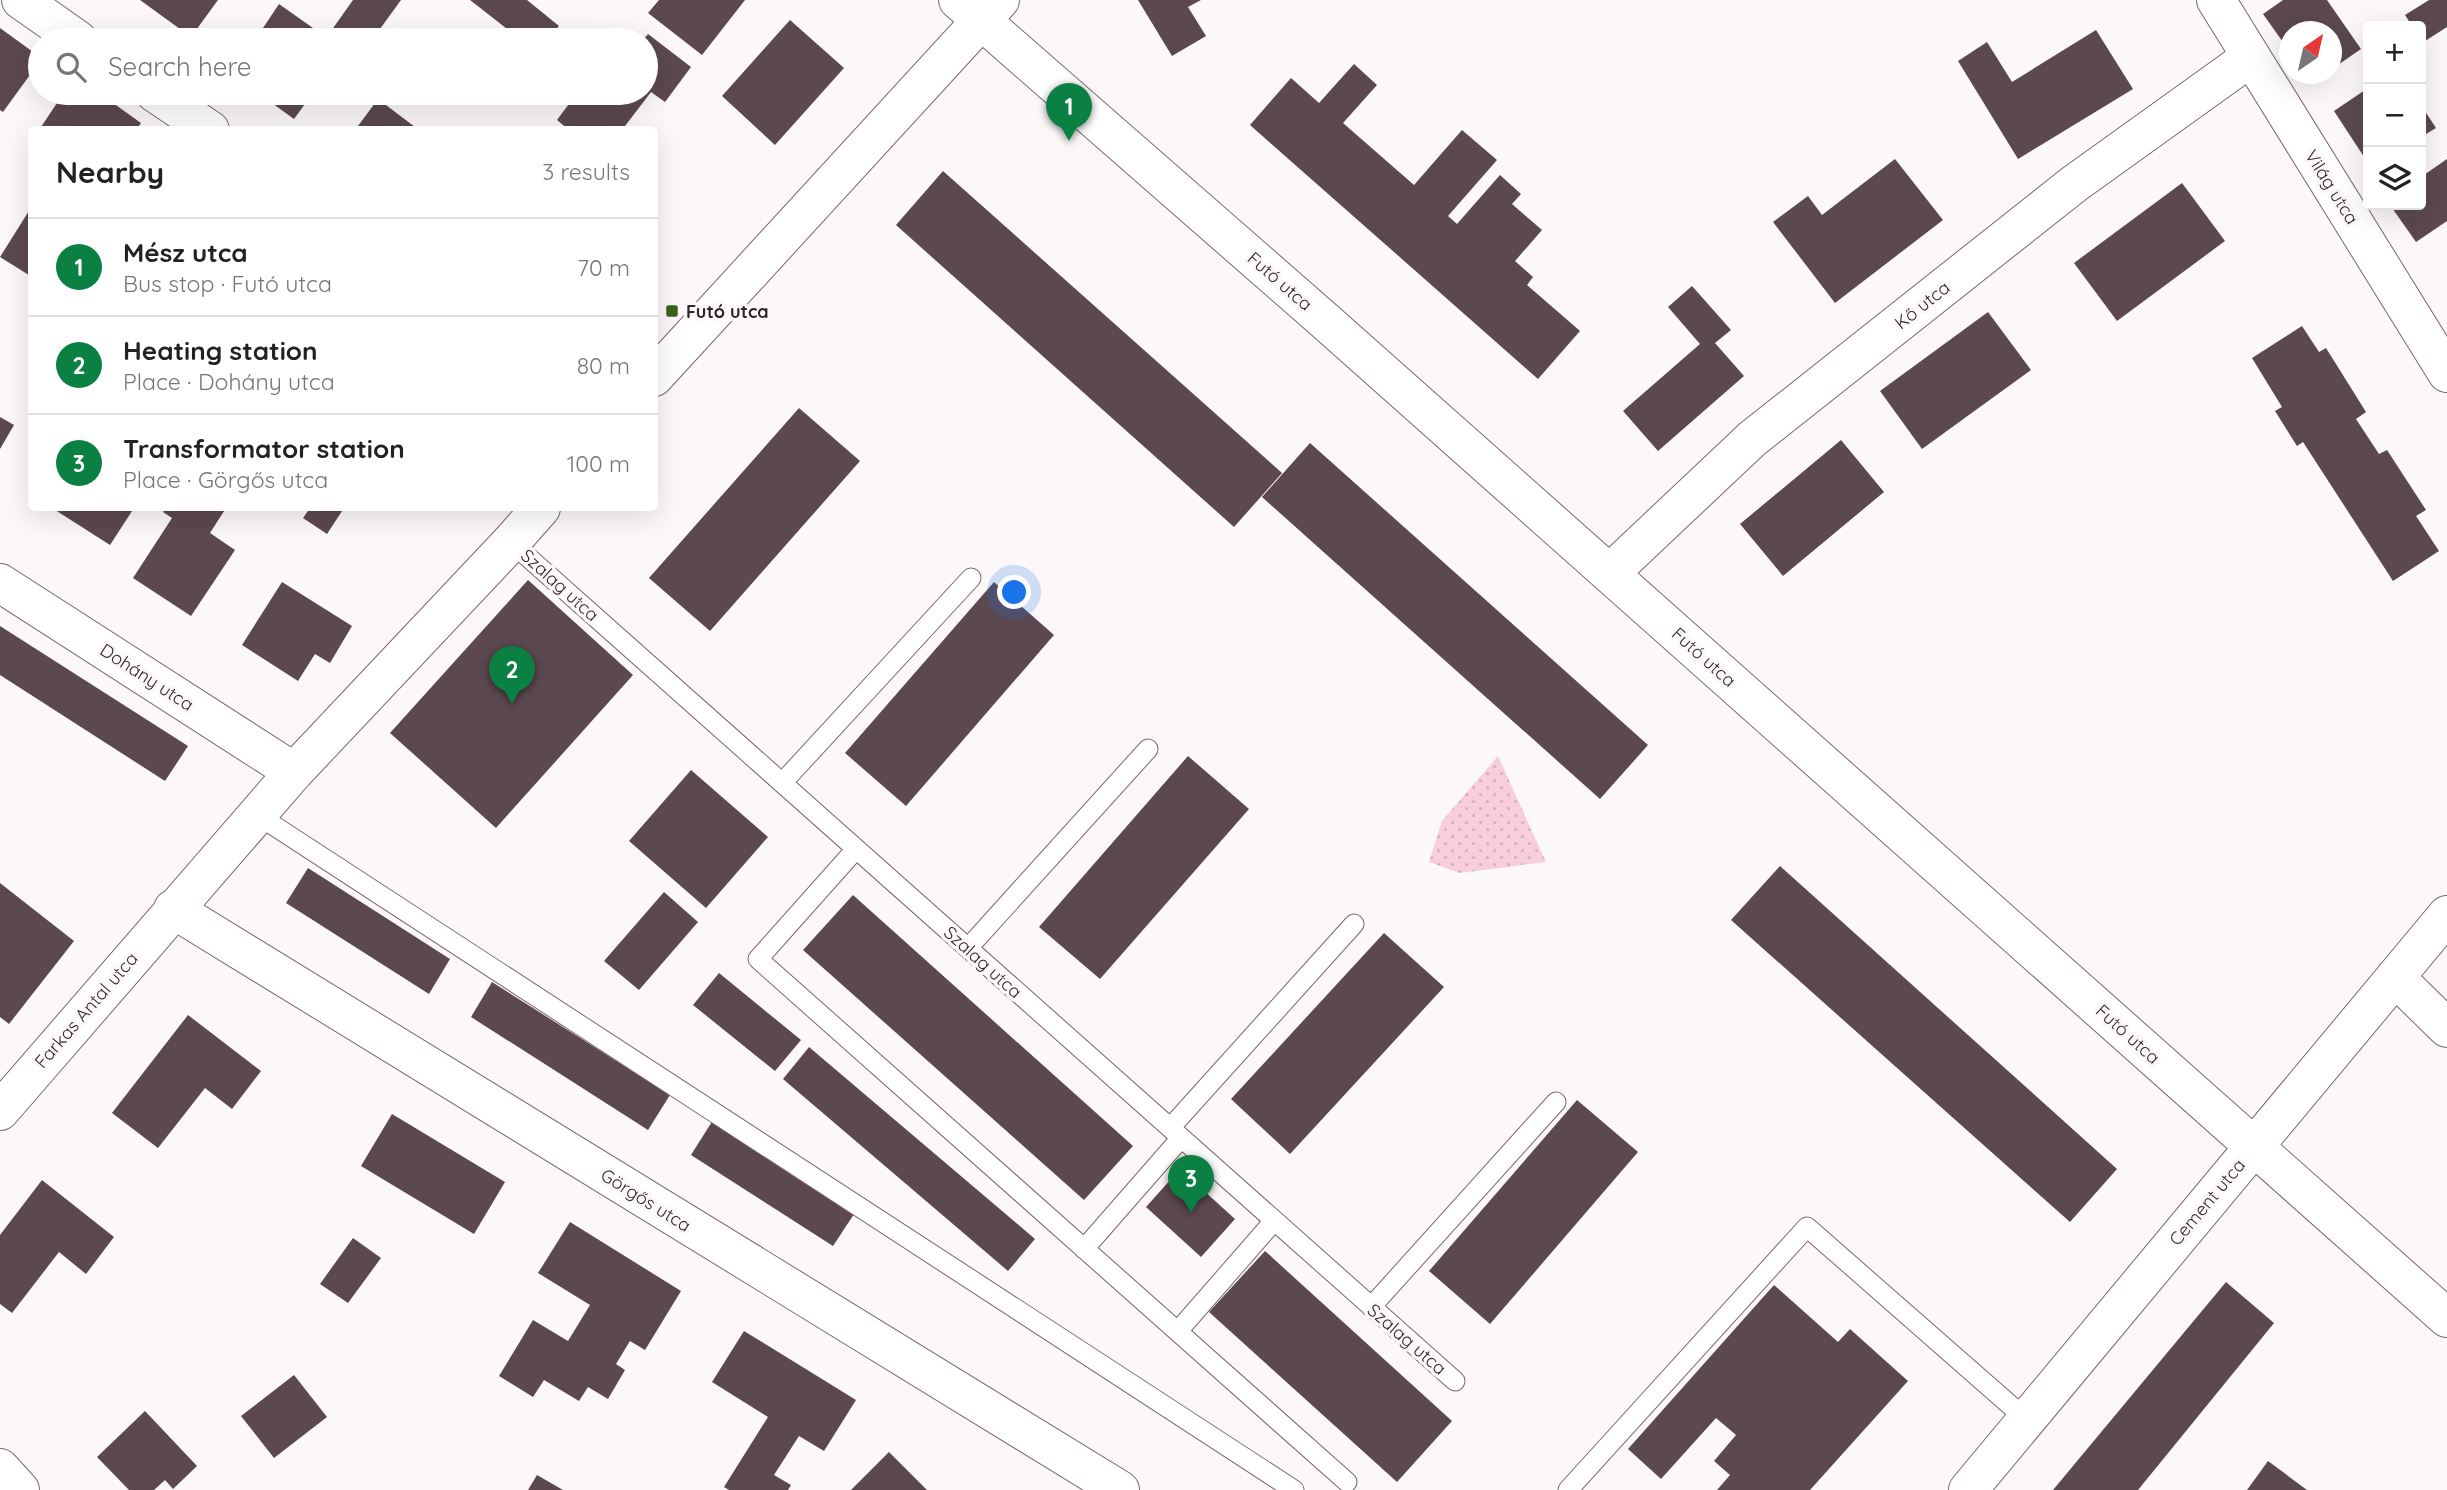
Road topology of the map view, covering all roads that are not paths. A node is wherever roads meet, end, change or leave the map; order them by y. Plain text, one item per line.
1 (21, 0) edge
2 (2216, 0) edge
3 (980, 6) edge
4 (61, 28) edge
5 (2251, 57) junction
6 (173, 105) edge
7 (204, 126) edge
8 (658, 372) edge
9 (2447, 373) edge
10 (538, 511) edge
11 (512, 542) junction
12 (1609, 573) junction
13 (971, 578) dead end
14 (0, 583) edge
15 (1148, 749) dead end
16 (294, 772) junction
17 (782, 783) junction
18 (256, 814) junction
19 (856, 849) junction
20 (173, 909) junction
21 (2447, 915) edge
22 (1354, 924) dead end
23 (968, 948) junction
24 (2395, 977) junction
25 (2447, 1028) edge
26 (1556, 1102) dead end
27 (0, 1111) edge
28 (1175, 1133) junction
29 (2253, 1146) junction
30 (1275, 1221) junction
31 (1084, 1249) junction
32 (1371, 1307) junction
33 (2447, 1318) edge
34 (1178, 1331) junction
35 (1455, 1381) dead end
36 (2026, 1419) junction
37 (0, 1468) edge
38 (1347, 1482) dead end
39 (20, 1490) edge
40 (1120, 1490) edge
41 (1294, 1490) edge
42 (1567, 1490) edge
43 (1968, 1490) edge

1 - 4 street
2 - 5 street, Világ utca
3 - 8 street
3 - 12 street, Futó utca
5 - 9 street, Világ utca
5 - 12 street, Kő utca
6 - 7 street
10 - 11 street, Farkas Antal utca
11 - 16 street, Farkas Antal utca
11 - 17 lane, Szalag utca
12 - 29 street, Futó utca
13 - 17 lane
14 - 16 street, Dohány utca
15 - 23 lane
16 - 18 street, Farkas Antal utca
17 - 19 lane, Szalag utca
18 - 20 street, Farkas Antal utca
18 - 41 lane
19 - 23 lane, Szalag utca
19 - 31 lane
20 - 27 street, Farkas Antal utca
20 - 40 street, Görgős utca
21 - 24 street, Cement utca
22 - 28 lane
23 - 28 lane, Szalag utca
24 - 25 street
24 - 29 street, Cement utca
26 - 32 lane
28 - 30 lane, Szalag utca
28 - 31 lane
29 - 33 street, Futó utca
29 - 36 street, Cement utca
30 - 32 lane, Szalag utca
30 - 34 lane
31 - 34 lane
32 - 35 lane, Szalag utca
34 - 38 lane
36 - 42 lane
36 - 43 street, Cement utca
37 - 39 street

